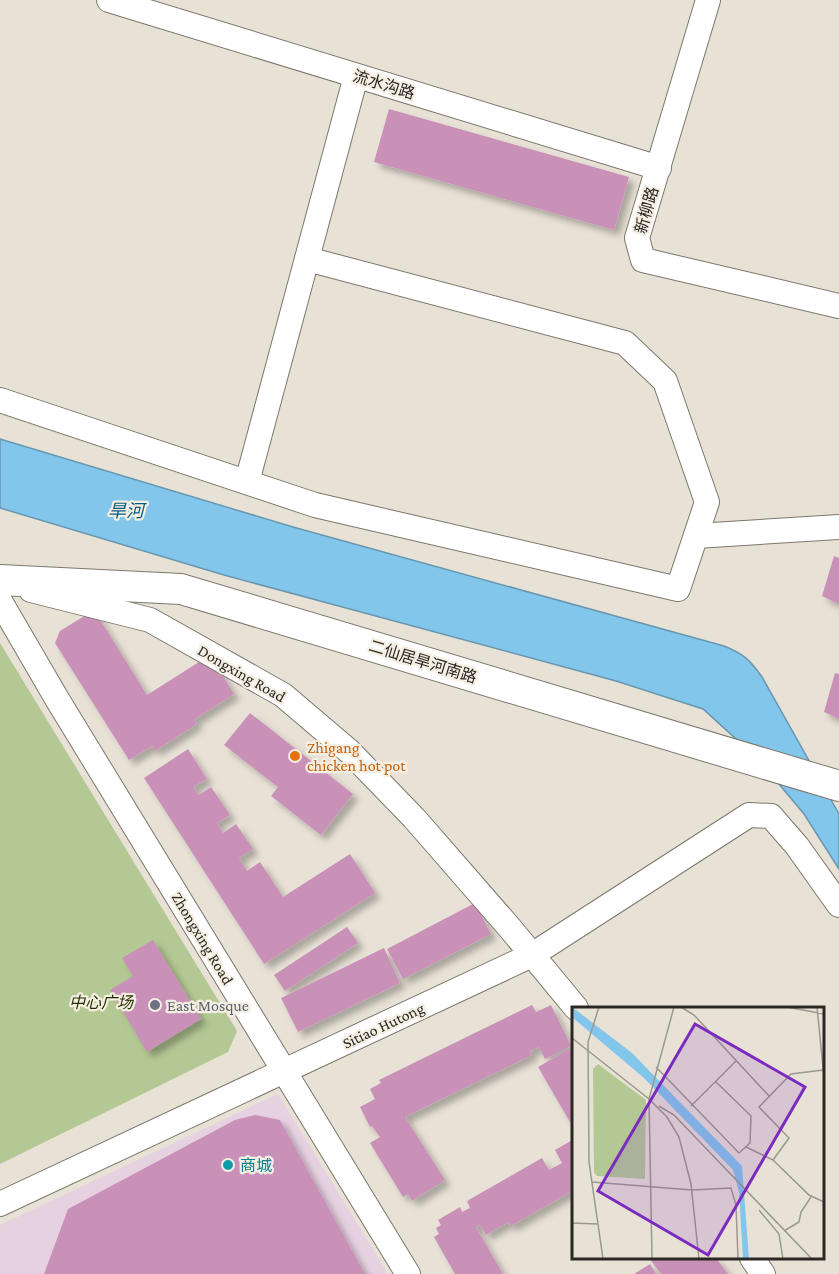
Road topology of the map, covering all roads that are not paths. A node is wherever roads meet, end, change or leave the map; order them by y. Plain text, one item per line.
1 (109, 0) edge
2 (708, 0) edge
3 (356, 76) junction
4 (659, 168) junction
5 (307, 259) junction
6 (839, 306) edge
7 (0, 400) edge
8 (247, 482) junction
9 (839, 527) edge
10 (696, 536) junction
11 (0, 581) edge
12 (0, 601) edge
13 (835, 784) edge
14 (839, 905) edge
15 (532, 955) junction
16 (575, 1007) edge
17 (284, 1070) junction
18 (0, 1204) edge
19 (753, 1259) edge
20 (408, 1274) edge
21 (763, 1274) edge

1 - 3 street, 流水沟路
2 - 4 street, 新柳路
3 - 4 street, 流水沟路
3 - 5 street
4 - 6 street, 新柳路
5 - 8 street
5 - 10 street
7 - 8 street
8 - 10 street
9 - 10 street
11 - 13 street, 二仙居旱河南路
11 - 15 street, Dongxing Road
12 - 17 street, Zhongxing Road
14 - 15 street, Sitiao Hutong
15 - 16 street, Dongxing Road
15 - 17 street, Sitiao Hutong
17 - 18 street, Sitiao Hutong
17 - 20 street, Zhongxing Road
19 - 21 street

